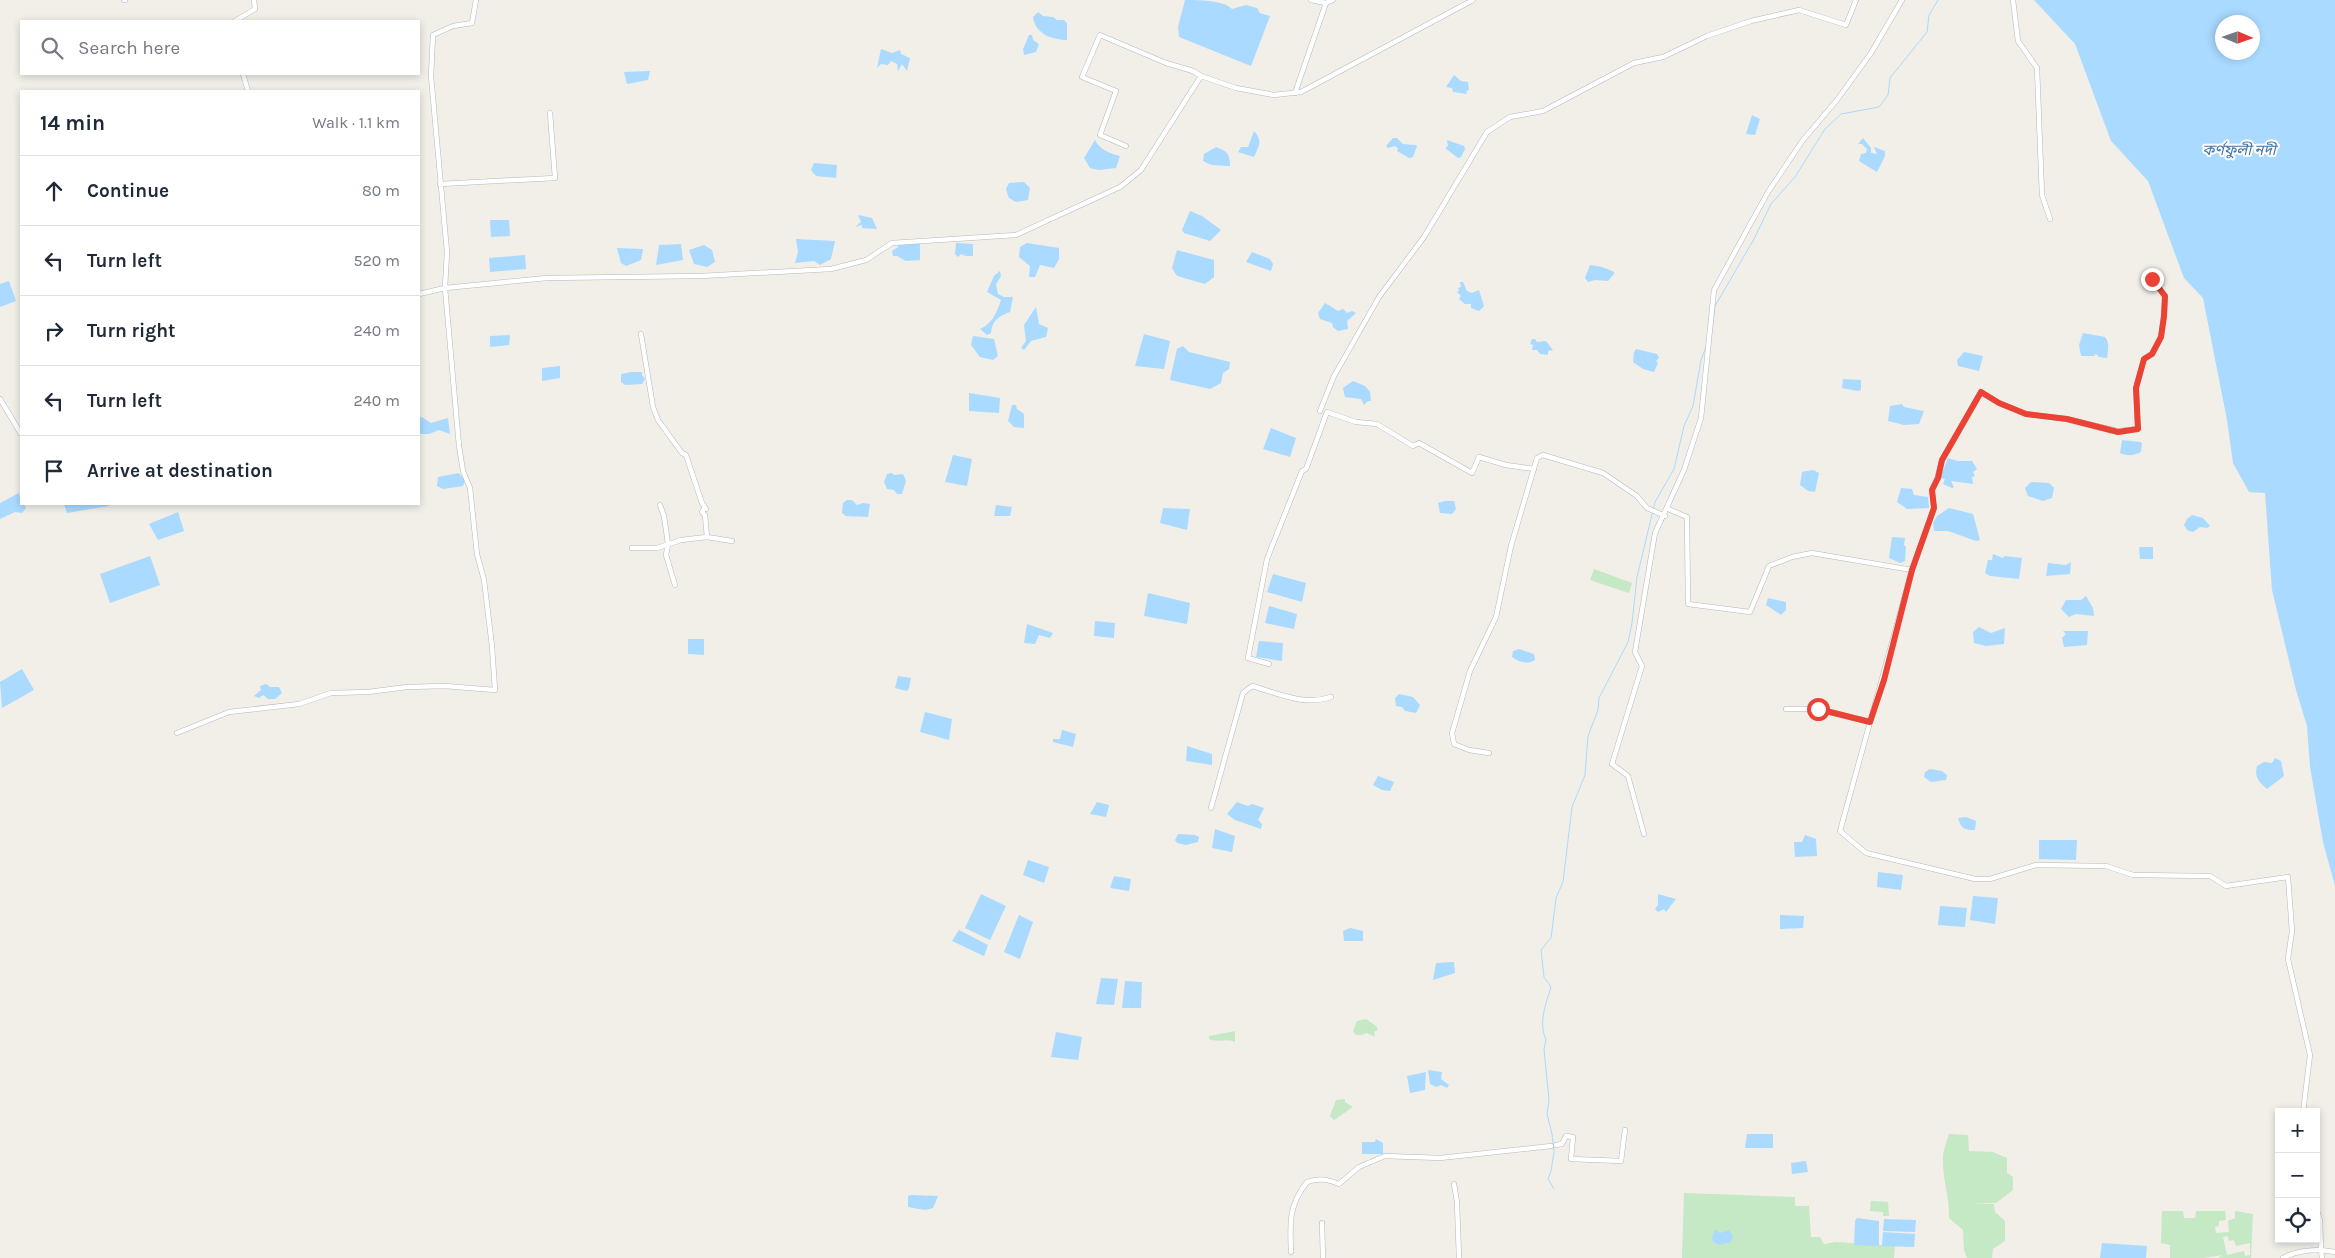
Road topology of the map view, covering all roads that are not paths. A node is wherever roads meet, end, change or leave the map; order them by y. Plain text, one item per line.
1 (254, 0) edge
2 (476, 0) edge
3 (1312, 0) edge
4 (1333, 0) edge
5 (1474, 0) edge
6 (1856, 0) edge
7 (1902, 0) edge
8 (2013, 0) edge
9 (1326, 3) junction
10 (237, 20) edge
11 (243, 75) edge
12 (1201, 76) junction
13 (248, 90) edge
14 (1295, 93) junction
15 (550, 113) dead end
16 (1126, 146) dead end
17 (440, 184) junction
18 (2050, 218) dead end
19 (2152, 279) dead end
20 (445, 288) junction
21 (420, 294) edge
22 (642, 334) dead end
23 (0, 399) edge
24 (1320, 411) dead end
25 (20, 432) edge
26 (1534, 469) junction
27 (660, 505) dead end
28 (1668, 509) junction
29 (1665, 516) junction
30 (707, 537) junction
31 (732, 541) dead end
32 (668, 544) junction
33 (632, 548) dead end
34 (1912, 570) junction
35 (675, 584) dead end
36 (1269, 664) dead end
37 (1331, 697) dead end
38 (1786, 709) dead end
39 (1870, 722) junction
40 (177, 733) dead end
41 (1489, 753) dead end
42 (1211, 808) dead end
43 (1644, 834) dead end
44 (2303, 1108) edge
45 (1625, 1130) dead end
46 (1454, 1184) dead end
47 (2320, 1220) edge
48 (1322, 1223) dead end
49 (2321, 1250) junction
50 (1291, 1252) dead end
51 (2335, 1252) edge
52 (1323, 1258) edge
53 (1459, 1258) edge
54 (2284, 1258) edge
55 (2322, 1258) edge

1 - 10 street
2 - 17 street
3 - 9 street
4 - 9 street
5 - 14 street
6 - 24 street
7 - 28 street
8 - 18 street
9 - 14 street
11 - 13 street
12 - 14 street
12 - 16 street
12 - 20 street
15 - 17 street
17 - 20 street
19 - 34 street
20 - 21 street
20 - 40 street
22 - 30 street
23 - 25 street
26 - 29 street
26 - 36 street
26 - 41 street
27 - 32 street
28 - 29 street
28 - 34 street
29 - 43 street
30 - 31 street
30 - 32 street
32 - 33 street
32 - 35 street
34 - 39 street
37 - 42 street
38 - 39 street
39 - 44 street
45 - 50 street
46 - 53 street
47 - 49 street
48 - 52 street
49 - 51 street
49 - 54 street
49 - 55 street

